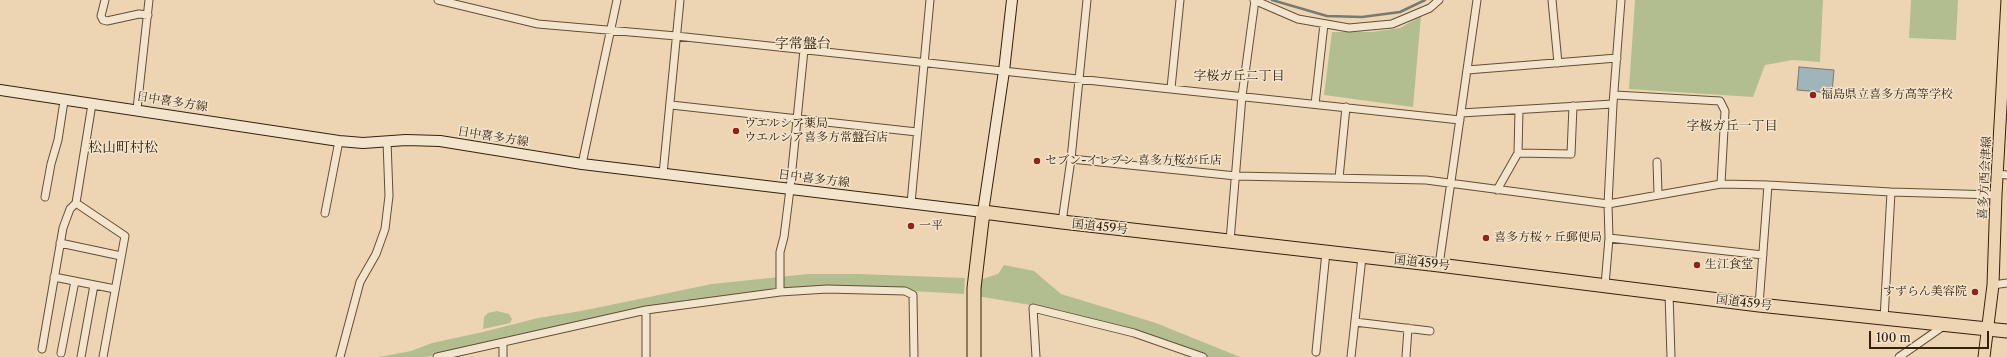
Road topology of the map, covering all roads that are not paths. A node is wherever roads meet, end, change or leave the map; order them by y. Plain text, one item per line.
1 (105, 0) edge
2 (149, 0) edge
3 (438, 0) edge
4 (617, 0) edge
5 (680, 0) edge
6 (930, 0) edge
7 (1012, 0) edge
8 (1086, 0) edge
9 (1180, 0) edge
10 (1255, 0) edge
11 (1439, 0) edge
12 (1476, 0) edge
13 (1552, 0) edge
14 (1621, 0) edge
15 (2007, 0) edge
16 (148, 15) junction
17 (1324, 24) junction
18 (610, 32) junction
19 (676, 36) junction
20 (804, 50) junction
21 (1617, 58) junction
22 (1558, 63) junction
23 (924, 64) junction
24 (1468, 70) junction
25 (1004, 71) junction
26 (1079, 79) junction
27 (1171, 88) junction
28 (0, 90) edge
29 (1615, 95) junction
30 (1242, 96) junction
31 (64, 101) junction
32 (92, 104) junction
33 (1315, 104) junction
34 (1613, 104) junction
35 (671, 105) junction
36 (1573, 106) junction
37 (1346, 107) junction
38 (136, 109) junction
39 (1519, 110) junction
40 (1460, 116) junction
41 (797, 118) junction
42 (917, 132) junction
43 (339, 141) junction
44 (388, 142) junction
45 (1518, 153) junction
46 (2003, 155) edge
47 (1071, 159) junction
48 (1657, 162) dead end
49 (582, 164) junction
50 (663, 174) junction
51 (2002, 174) edge
52 (1236, 176) junction
53 (1339, 178) junction
54 (1451, 183) junction
55 (1721, 184) junction
56 (1768, 185) junction
57 (790, 190) junction
58 (1497, 190) junction
59 (1891, 192) junction
60 (1658, 194) junction
61 (1996, 195) junction
62 (45, 197) dead end
63 (76, 203) junction
64 (911, 203) junction
65 (1608, 204) junction
66 (983, 212) junction
67 (325, 213) dead end
68 (1062, 222) junction
69 (1609, 238) junction
70 (1230, 241) junction
71 (60, 243) junction
72 (1326, 252) junction
73 (1763, 255) junction
74 (121, 256) junction
75 (1362, 257) junction
76 (1439, 265) junction
77 (54, 277) junction
78 (75, 281) junction
79 (2007, 283) edge
80 (94, 285) junction
81 (1605, 285) junction
82 (1993, 285) junction
83 (115, 288) junction
84 (780, 292) junction
85 (1669, 293) junction
86 (1759, 305) junction
87 (646, 310) junction
88 (1884, 319) junction
89 (1355, 322) junction
90 (1945, 324) junction
91 (1408, 328) junction
92 (1987, 329) junction
93 (2007, 330) edge
94 (1430, 331) dead end
95 (503, 343) junction
96 (42, 349) dead end
97 (1316, 352) dead end
98 (61, 353) dead end
99 (447, 356) edge
100 (1902, 356) edge
101 (81, 357) edge
102 (103, 357) edge
103 (340, 357) edge
104 (437, 357) edge
105 (503, 357) edge
106 (646, 357) edge
107 (914, 357) edge
108 (974, 357) edge
109 (1036, 357) edge
110 (1203, 357) edge
111 (1351, 357) edge
112 (1406, 357) edge
113 (1671, 357) edge
114 (1984, 357) edge

1 - 16 street
2 - 16 street
3 - 18 street
4 - 18 street
5 - 19 street
6 - 23 street
7 - 25 main road
8 - 26 street
9 - 27 street
10 - 17 street
10 - 30 street
11 - 17 street
12 - 24 street
13 - 22 street
14 - 21 street
15 - 46 main road, 喜多方西会津線
16 - 38 street
17 - 33 street
18 - 19 street
18 - 49 street
19 - 20 street
19 - 35 street
20 - 23 street
20 - 41 street
21 - 22 street
21 - 29 street
22 - 24 street
23 - 25 street
23 - 42 street
24 - 40 street
25 - 26 street
25 - 66 main road
26 - 27 street
26 - 47 street
27 - 30 street
28 - 31 main road, 日中喜多方線
29 - 34 street
29 - 55 street
30 - 33 street
30 - 52 street
31 - 32 main road, 日中喜多方線
31 - 62 street
32 - 38 main road, 日中喜多方線
32 - 63 street
33 - 37 street
34 - 36 street
34 - 65 street
35 - 41 street
35 - 50 street
36 - 39 street
36 - 45 street
37 - 40 street
37 - 53 street
38 - 43 main road, 日中喜多方線
39 - 40 street
39 - 45 street
40 - 54 street
41 - 42 street
41 - 57 street
42 - 64 street
43 - 44 main road, 日中喜多方線
43 - 67 street
44 - 49 main road, 日中喜多方線
44 - 103 street
45 - 58 street
46 - 51 main road, 喜多方西会津線
47 - 52 street
47 - 68 street
48 - 60 street
49 - 50 main road, 日中喜多方線
50 - 57 main road, 日中喜多方線
51 - 61 main road, 喜多方西会津線
52 - 53 street
52 - 70 street
53 - 54 street
54 - 58 street
54 - 76 street
55 - 56 street
55 - 60 street
56 - 59 street
56 - 73 street
57 - 64 main road, 日中喜多方線
57 - 84 street
58 - 65 street
59 - 61 street
59 - 88 street
60 - 65 street
61 - 82 main road, 喜多方西会津線
63 - 71 street
63 - 74 street
64 - 66 main road, 日中喜多方線
65 - 69 street
66 - 68 highway, 国道459号
66 - 108 highway
68 - 70 highway, 国道459号
69 - 73 street
69 - 81 street
70 - 72 highway, 国道459号
71 - 74 street
71 - 77 street
72 - 75 highway, 国道459号
72 - 97 street
73 - 86 street
74 - 83 street
75 - 76 highway, 国道459号
75 - 89 street
76 - 81 highway, 国道459号
77 - 78 street
77 - 96 street
78 - 80 street
78 - 98 street
79 - 82 street
80 - 83 street
80 - 101 street
81 - 85 highway, 国道459号
82 - 92 main road, 喜多方西会津線
83 - 102 street
84 - 87 street
84 - 107 street
85 - 86 highway, 国道459号
85 - 113 street
86 - 88 highway, 国道459号
87 - 95 street
87 - 106 street
88 - 90 highway, 国道459号
89 - 91 street
89 - 111 street
90 - 92 highway, 国道459号
90 - 100 street
91 - 94 street
91 - 112 street
92 - 93 highway, 国道459号
92 - 114 main road, 喜多方西会津線
95 - 99 street
95 - 105 street
99 - 104 street
109 - 110 street

